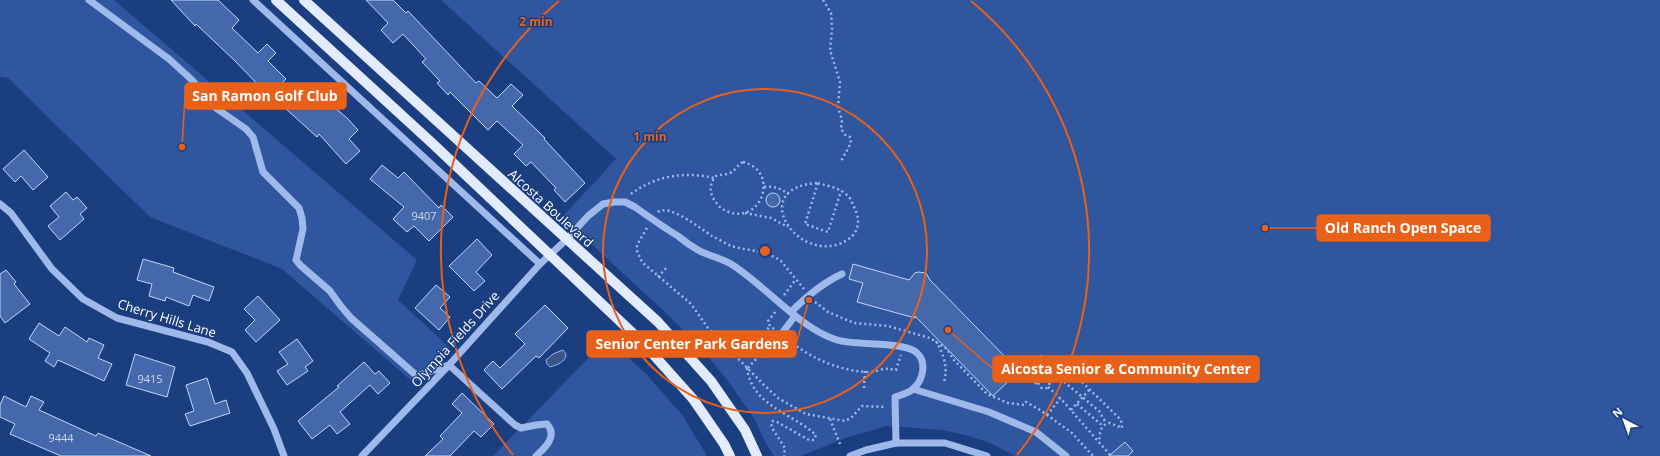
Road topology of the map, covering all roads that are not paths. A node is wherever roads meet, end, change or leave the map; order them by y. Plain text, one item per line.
1 (89, 0) edge
2 (253, 0) edge
3 (276, 0) edge
4 (304, 0) edge
5 (0, 204) edge
6 (567, 240) junction
7 (550, 254) junction
8 (540, 264) junction
9 (842, 274) dead end
10 (793, 314) junction
11 (766, 354) dead end
12 (449, 365) junction
13 (914, 389) junction
14 (896, 443) junction
15 (284, 456) edge
16 (362, 456) edge
17 (536, 456) edge
18 (730, 456) edge
19 (757, 456) edge
20 (850, 456) edge
21 (987, 456) edge
22 (1066, 456) edge

1 - 12 street
2 - 8 street
3 - 7 main road
4 - 6 main road, Alcosta Boulevard
5 - 15 street, Cherry Hills Lane
6 - 7 street, Olympia Fields Drive
6 - 10 street, Olympia Fields Drive
6 - 19 main road, Alcosta Boulevard
7 - 8 street, Olympia Fields Drive
7 - 18 main road
8 - 12 street, Olympia Fields Drive
9 - 10 street
10 - 11 street
10 - 13 street
12 - 16 street, Olympia Fields Drive
12 - 17 street
13 - 14 street
13 - 22 street
14 - 20 street
14 - 21 street

